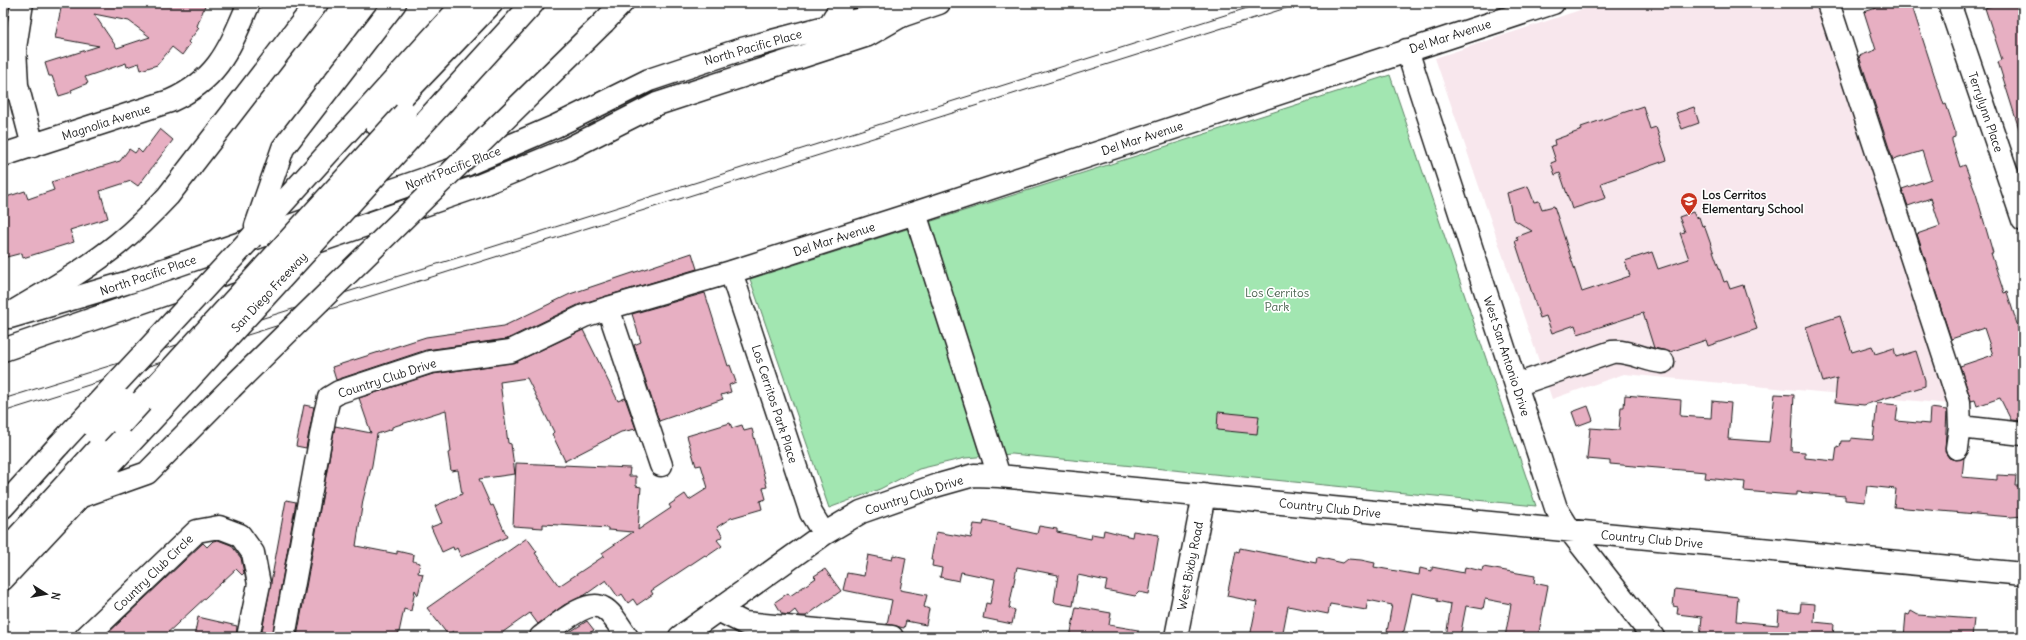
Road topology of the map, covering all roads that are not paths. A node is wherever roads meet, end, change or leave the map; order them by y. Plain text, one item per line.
1 (22, 3) edge
2 (249, 3) edge
3 (317, 3) edge
4 (395, 3) edge
5 (464, 3) edge
6 (492, 3) edge
7 (506, 3) edge
8 (533, 3) edge
9 (622, 3) edge
10 (834, 3) edge
11 (843, 3) edge
12 (875, 3) edge
13 (1553, 3) edge
14 (1828, 3) edge
15 (1949, 3) edge
16 (929, 5) edge
17 (901, 16) junction
18 (829, 26) junction
19 (1407, 50) junction
20 (813, 52) junction
21 (33, 146) junction
22 (3, 155) edge
23 (916, 213) junction
24 (2023, 220) edge
25 (252, 237) junction
26 (731, 272) junction
27 (608, 308) junction
28 (3, 319) edge
29 (8, 348) edge
30 (1663, 362) dead end
31 (1516, 385) junction
32 (2023, 434) edge
33 (661, 465) dead end
34 (999, 476) junction
35 (1204, 496) junction
36 (79, 497) junction
37 (3, 507) edge
38 (1571, 532) junction
39 (3, 534) edge
40 (824, 534) junction
41 (3, 553) edge
42 (2023, 574) edge
43 (3, 580) edge
44 (718, 610) junction
45 (86, 637) edge
46 (248, 637) edge
47 (284, 637) edge
48 (540, 637) edge
49 (627, 637) edge
50 (680, 637) edge
51 (892, 637) edge
52 (1176, 637) edge
53 (1653, 637) edge

1 - 21 main road
2 - 21 main road, Magnolia Avenue
3 - 28 main road
4 - 25 main road
5 - 25 main road
6 - 39 main road, bridge
7 - 41 main road, bridge
8 - 36 main road, San Diego Freeway, bridge
9 - 36 main road, bridge
10 - 18 main road
11 - 18 main road
12 - 17 main road
13 - 19 main road, Del Mar Avenue
14 - 32 main road
15 - 24 main road, Terrylynn Place
16 - 17 main road, North Pacific Place
17 - 18 main road, North Pacific Place
17 - 20 main road, North Pacific Place
18 - 20 main road
18 - 28 main road, North Pacific Place
19 - 23 main road, Del Mar Avenue
19 - 31 main road, West San Antonio Drive
20 - 29 main road, North Pacific Place
21 - 22 main road, Magnolia Avenue
23 - 26 main road, Del Mar Avenue
23 - 34 main road
25 - 37 main road, bridge
26 - 27 main road, Country Club Drive
26 - 40 main road, Los Cerritos Park Place
27 - 33 main road
27 - 47 main road, Country Club Drive
30 - 31 main road
31 - 38 main road, West San Antonio Drive
34 - 35 main road, Country Club Drive
34 - 40 main road, Country Club Drive
35 - 38 main road, Country Club Drive
35 - 52 main road, West Bixby Road
36 - 43 main road, San Diego Freeway
38 - 42 main road, Country Club Drive
38 - 53 main road, West San Antonio Drive
40 - 44 main road, Country Club Drive
44 - 50 main road, Country Club Drive
44 - 51 main road
45 - 46 main road, Country Club Circle
48 - 49 main road

